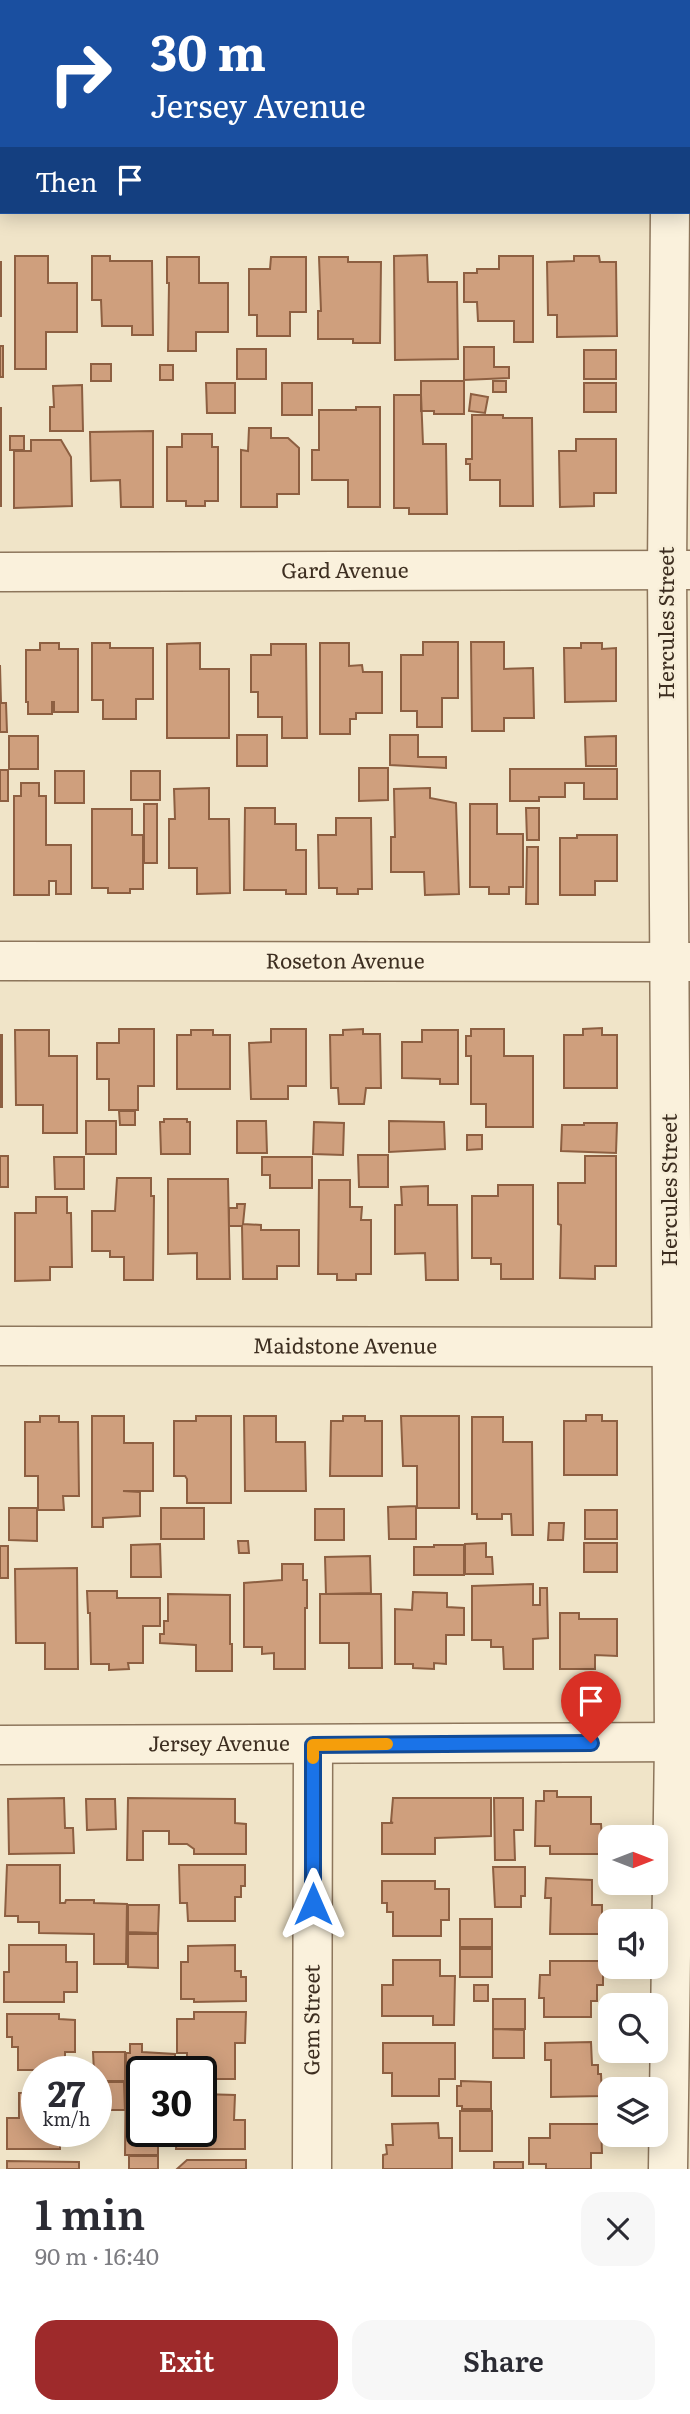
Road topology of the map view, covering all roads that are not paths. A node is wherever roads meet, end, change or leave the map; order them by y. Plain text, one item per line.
1 (670, 214) edge
2 (678, 570) edge
3 (0, 572) edge
4 (0, 961) edge
5 (680, 962) edge
6 (0, 1346) edge
7 (680, 1347) edge
8 (682, 1742) edge
9 (0, 1745) edge
10 (313, 1745) junction
11 (312, 2169) edge
12 (668, 2169) edge

1 - 2 street, Hercules Street
2 - 3 street, Gard Avenue
2 - 5 street, Hercules Street
4 - 5 street, Roseton Avenue
5 - 7 street, Hercules Street
6 - 7 street, Maidstone Avenue
7 - 8 street, Hercules Street
8 - 10 street, Jersey Avenue
8 - 12 street, Hercules Street
9 - 10 street, Jersey Avenue
10 - 11 street, Gem Street

